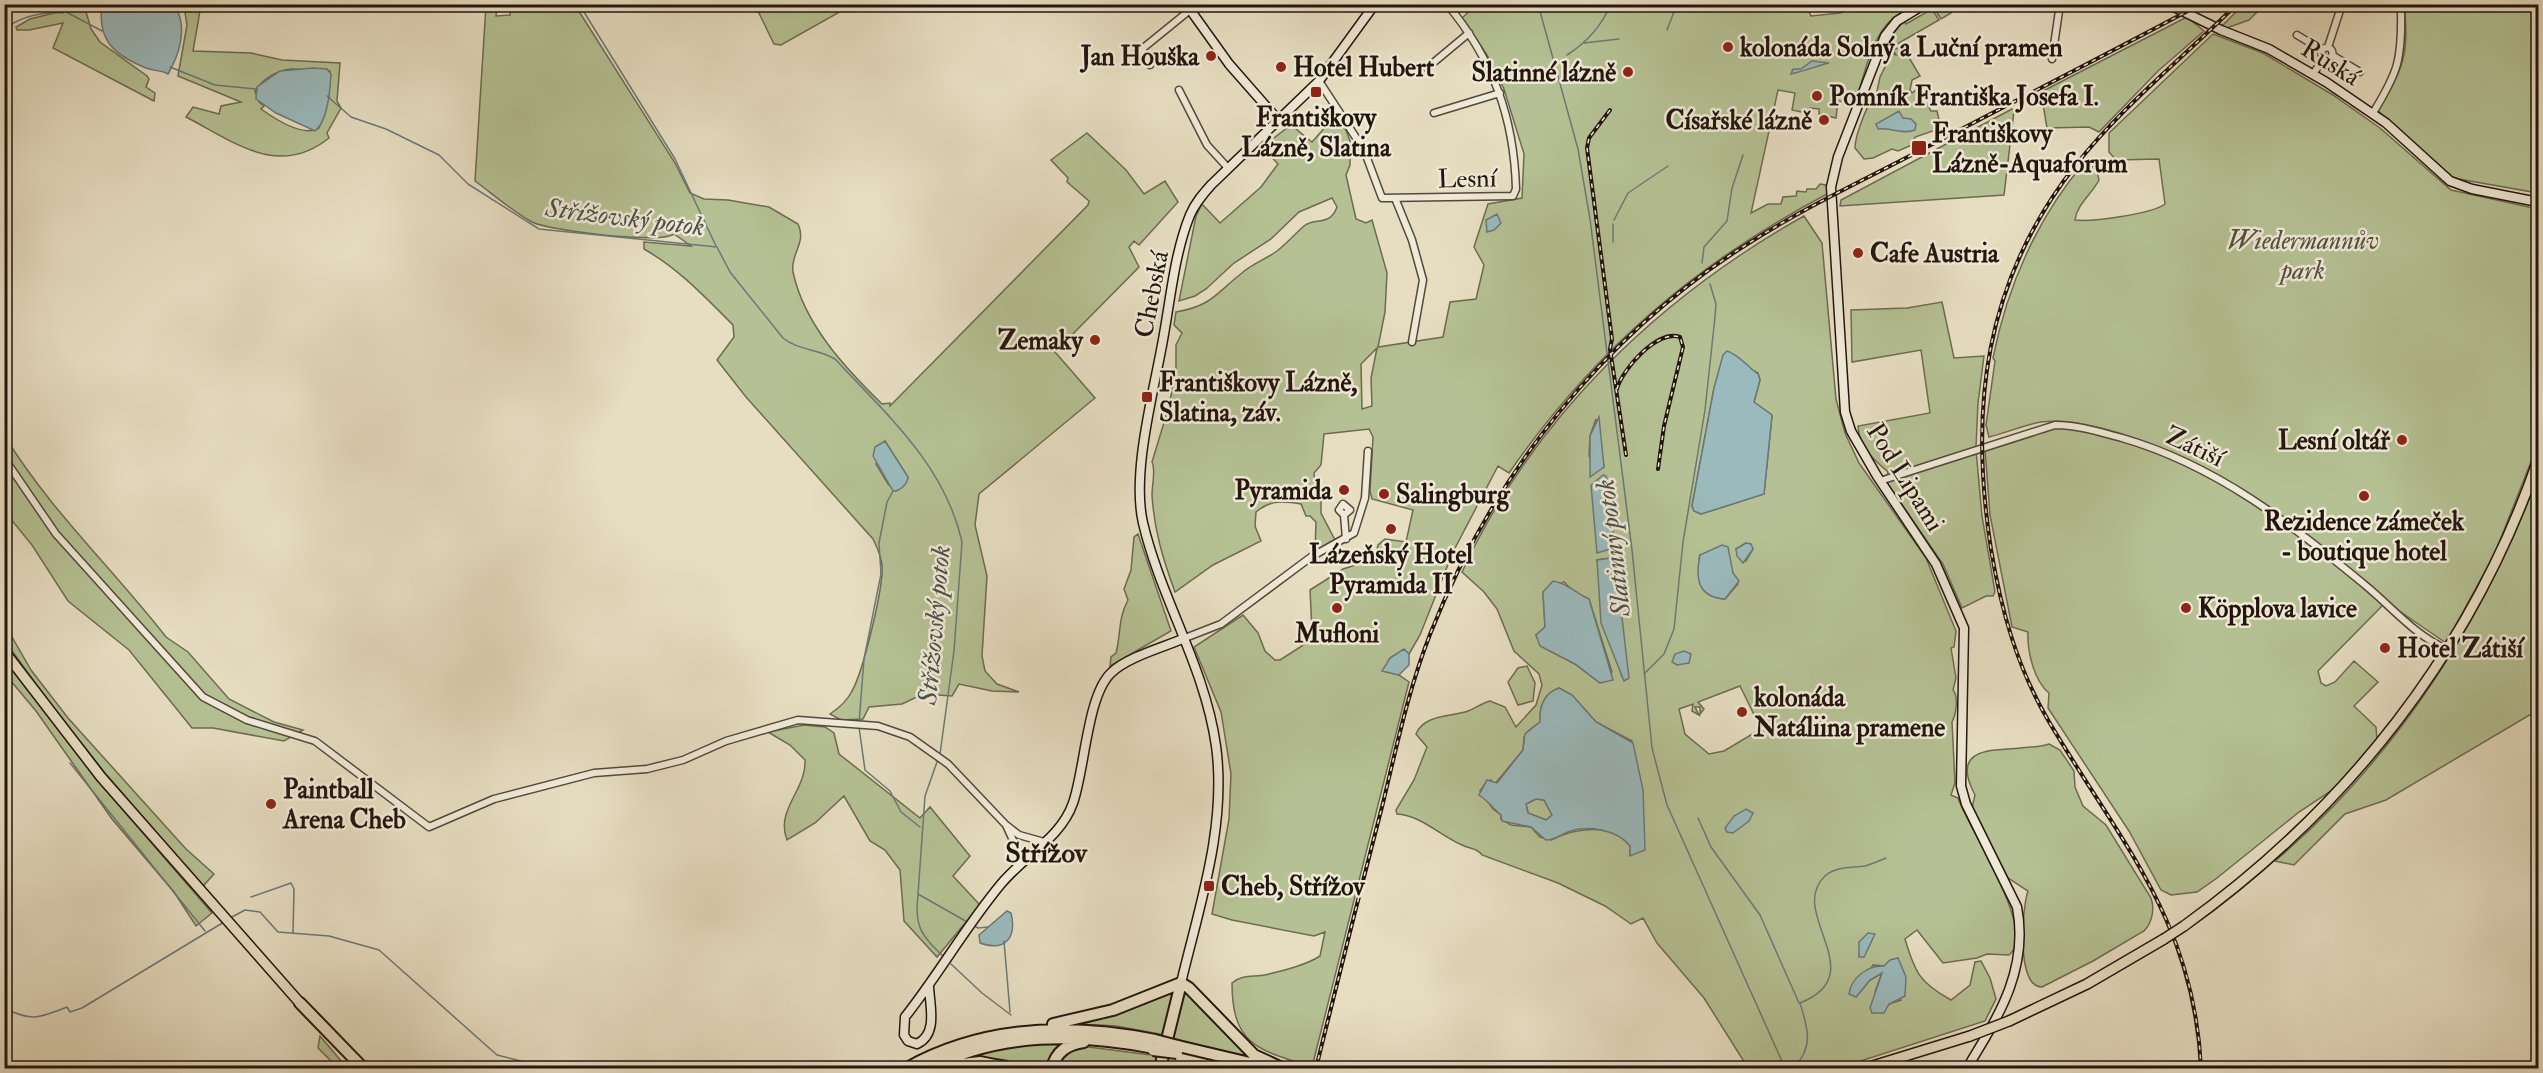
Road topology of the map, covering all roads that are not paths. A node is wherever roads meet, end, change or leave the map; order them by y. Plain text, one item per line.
1 (1375, 4) edge
2 (1447, 4) edge
3 (1925, 4) edge
4 (2060, 4) edge
5 (2168, 4) edge
6 (2342, 4) edge
7 (1188, 7) edge
8 (2401, 12) dead end
9 (1469, 33) junction
10 (2297, 35) dead end
11 (2325, 49) junction
12 (2332, 56) junction
13 (2324, 58) junction
14 (2052, 59) dead end
15 (1150, 65) dead end
16 (1427, 68) dead end
17 (2360, 72) dead end
18 (2313, 74) junction
19 (1319, 81) junction
20 (1179, 90) dead end
21 (1500, 93) junction
22 (1434, 113) dead end
23 (2373, 113) junction
24 (1279, 121) junction
25 (1228, 168) junction
26 (1395, 198) junction
27 (2538, 202) edge
28 (1412, 342) dead end
29 (1368, 451) dead end
30 (4, 458) edge
31 (2538, 460) edge
32 (1880, 480) junction
33 (1344, 515) dead end
34 (1346, 539) junction
35 (1185, 638) junction
36 (2448, 650) junction
37 (4, 651) edge
38 (1006, 825) junction
39 (1044, 842) junction
40 (1023, 862) junction
41 (1180, 983) junction
42 (929, 987) junction
43 (300, 1003) junction
44 (1018, 1032) junction
45 (1154, 1046) junction
46 (1178, 1049) junction
47 (354, 1068) edge
48 (363, 1068) edge
49 (908, 1068) edge
50 (931, 1068) edge
51 (1010, 1068) edge
52 (1052, 1068) edge
53 (1160, 1068) edge
54 (1260, 1068) edge
55 (1273, 1068) edge
56 (1282, 1068) edge
57 (1866, 1068) edge
58 (1966, 1068) edge

1 - 19 street, Chebská
2 - 9 street, Lesní
3 - 32 street, Pod Lipami
4 - 14 street
5 - 18 street, Ruská
6 - 11 street
7 - 15 street
7 - 24 street
8 - 23 street
9 - 16 street
9 - 21 street, Lesní
10 - 11 street
11 - 12 street
11 - 13 street
12 - 13 street
12 - 17 street
13 - 18 street
18 - 23 street, Ruská
19 - 24 street, Chebská
19 - 26 street
20 - 25 street
21 - 22 street
21 - 26 street, Lesní
23 - 27 street, Ruská
24 - 25 street, Chebská
25 - 35 street, Chebská
26 - 28 street
29 - 34 street
30 - 38 street
31 - 36 main road
32 - 36 street, Zátiší
32 - 58 street, Pod Lipami
33 - 34 street
34 - 35 street
35 - 39 street
35 - 41 street, Chebská
36 - 57 main road, bridge
37 - 43 main road
38 - 39 street
38 - 40 street
39 - 40 street
40 - 42 street
41 - 44 highway
41 - 53 highway
41 - 56 highway
42 - 42 street
43 - 47 highway
43 - 48 highway
44 - 45 highway
44 - 49 highway
45 - 46 highway, bridge
45 - 50 highway
45 - 52 highway
46 - 54 highway
46 - 55 highway
50 - 51 highway

